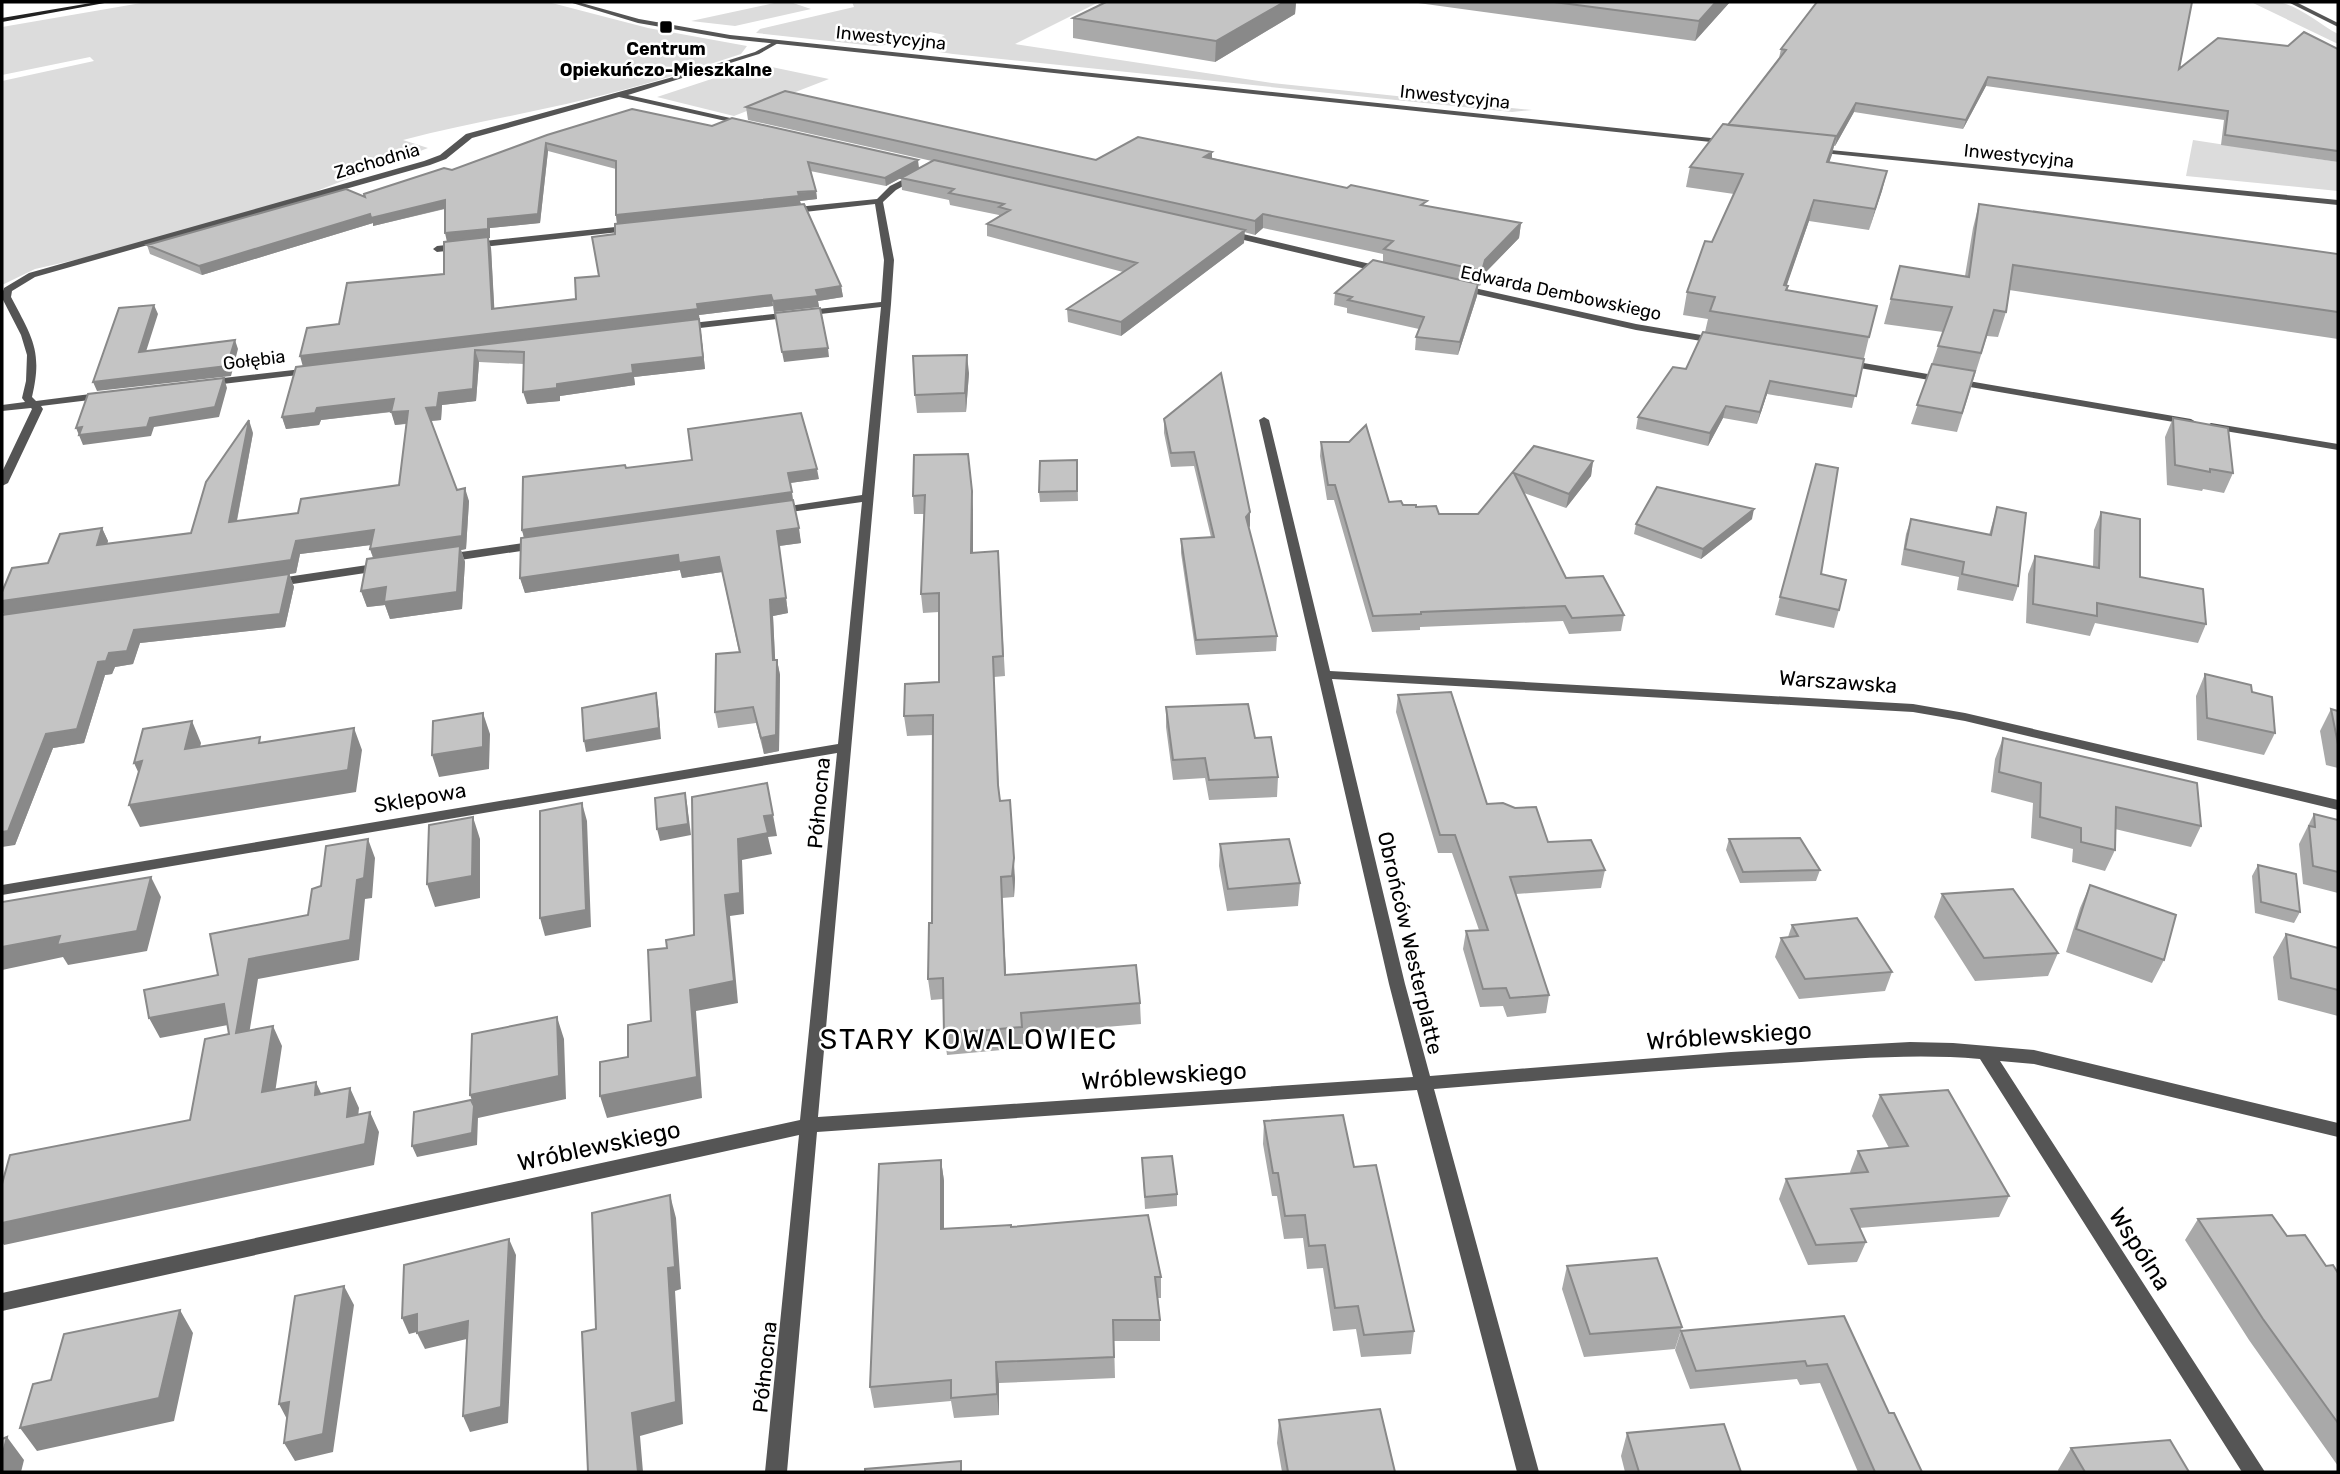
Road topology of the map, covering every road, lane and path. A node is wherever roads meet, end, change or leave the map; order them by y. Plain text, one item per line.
1 (107, 2) edge
2 (572, 2) edge
3 (2291, 2) edge
4 (2, 20) edge
5 (2338, 25) edge
6 (777, 42) junction
7 (620, 95) junction
8 (760, 128) edge
9 (1738, 143) edge
10 (1806, 150) edge
11 (933, 167) edge
12 (879, 201) junction
13 (2338, 203) edge
14 (770, 213) edge
15 (646, 226) edge
16 (1219, 231) edge
17 (438, 249) dead end
18 (1397, 273) edge
19 (1451, 285) edge
20 (886, 304) junction
21 (674, 328) edge
22 (1732, 343) edge
23 (1829, 360) edge
24 (328, 369) edge
25 (191, 385) edge
26 (121, 393) edge
27 (33, 404) junction
28 (2, 408) edge
29 (1264, 420) dead end
30 (2338, 447) edge
31 (2, 483) edge
32 (867, 498) junction
33 (765, 512) edge
34 (547, 544) edge
35 (438, 559) edge
36 (397, 565) edge
37 (261, 585) edge
38 (1325, 675) junction
39 (845, 747) junction
40 (2338, 805) edge
41 (2, 890) edge
42 (1985, 1052) junction
43 (1422, 1083) junction
44 (811, 1125) junction
45 (2338, 1130) edge
46 (2, 1302) edge
47 (776, 1472) edge
48 (1528, 1472) edge
49 (2254, 1472) edge

1 - 4 main road
2 - 6 street, Inwestycyjna
3 - 5 street
6 - 7 street, Zachodnia
6 - 9 street, Inwestycyjna
7 - 8 street
7 - 27 street, Zachodnia
10 - 13 street, Inwestycyjna
11 - 12 street
12 - 14 street
12 - 20 street, Północna
15 - 17 street
16 - 18 street
19 - 22 street, Edwarda Dembowskiego
20 - 21 street
20 - 32 street, Północna
23 - 30 street
24 - 25 street, Gołębia
26 - 27 street
27 - 28 street
27 - 31 street
29 - 38 street, Obrońców Westerplatte
32 - 33 street
32 - 39 street, Północna
34 - 35 street
36 - 37 street
38 - 40 street, Warszawska
38 - 43 street, Obrońców Westerplatte
39 - 41 street, Sklepowa
39 - 44 street, Północna
42 - 43 street, Wróblewskiego
42 - 45 street, Wróblewskiego
42 - 49 street, Wspólna
43 - 44 street, Wróblewskiego
43 - 48 street, Obrońców Westerplatte
44 - 46 street, Wróblewskiego
44 - 47 street, Północna

